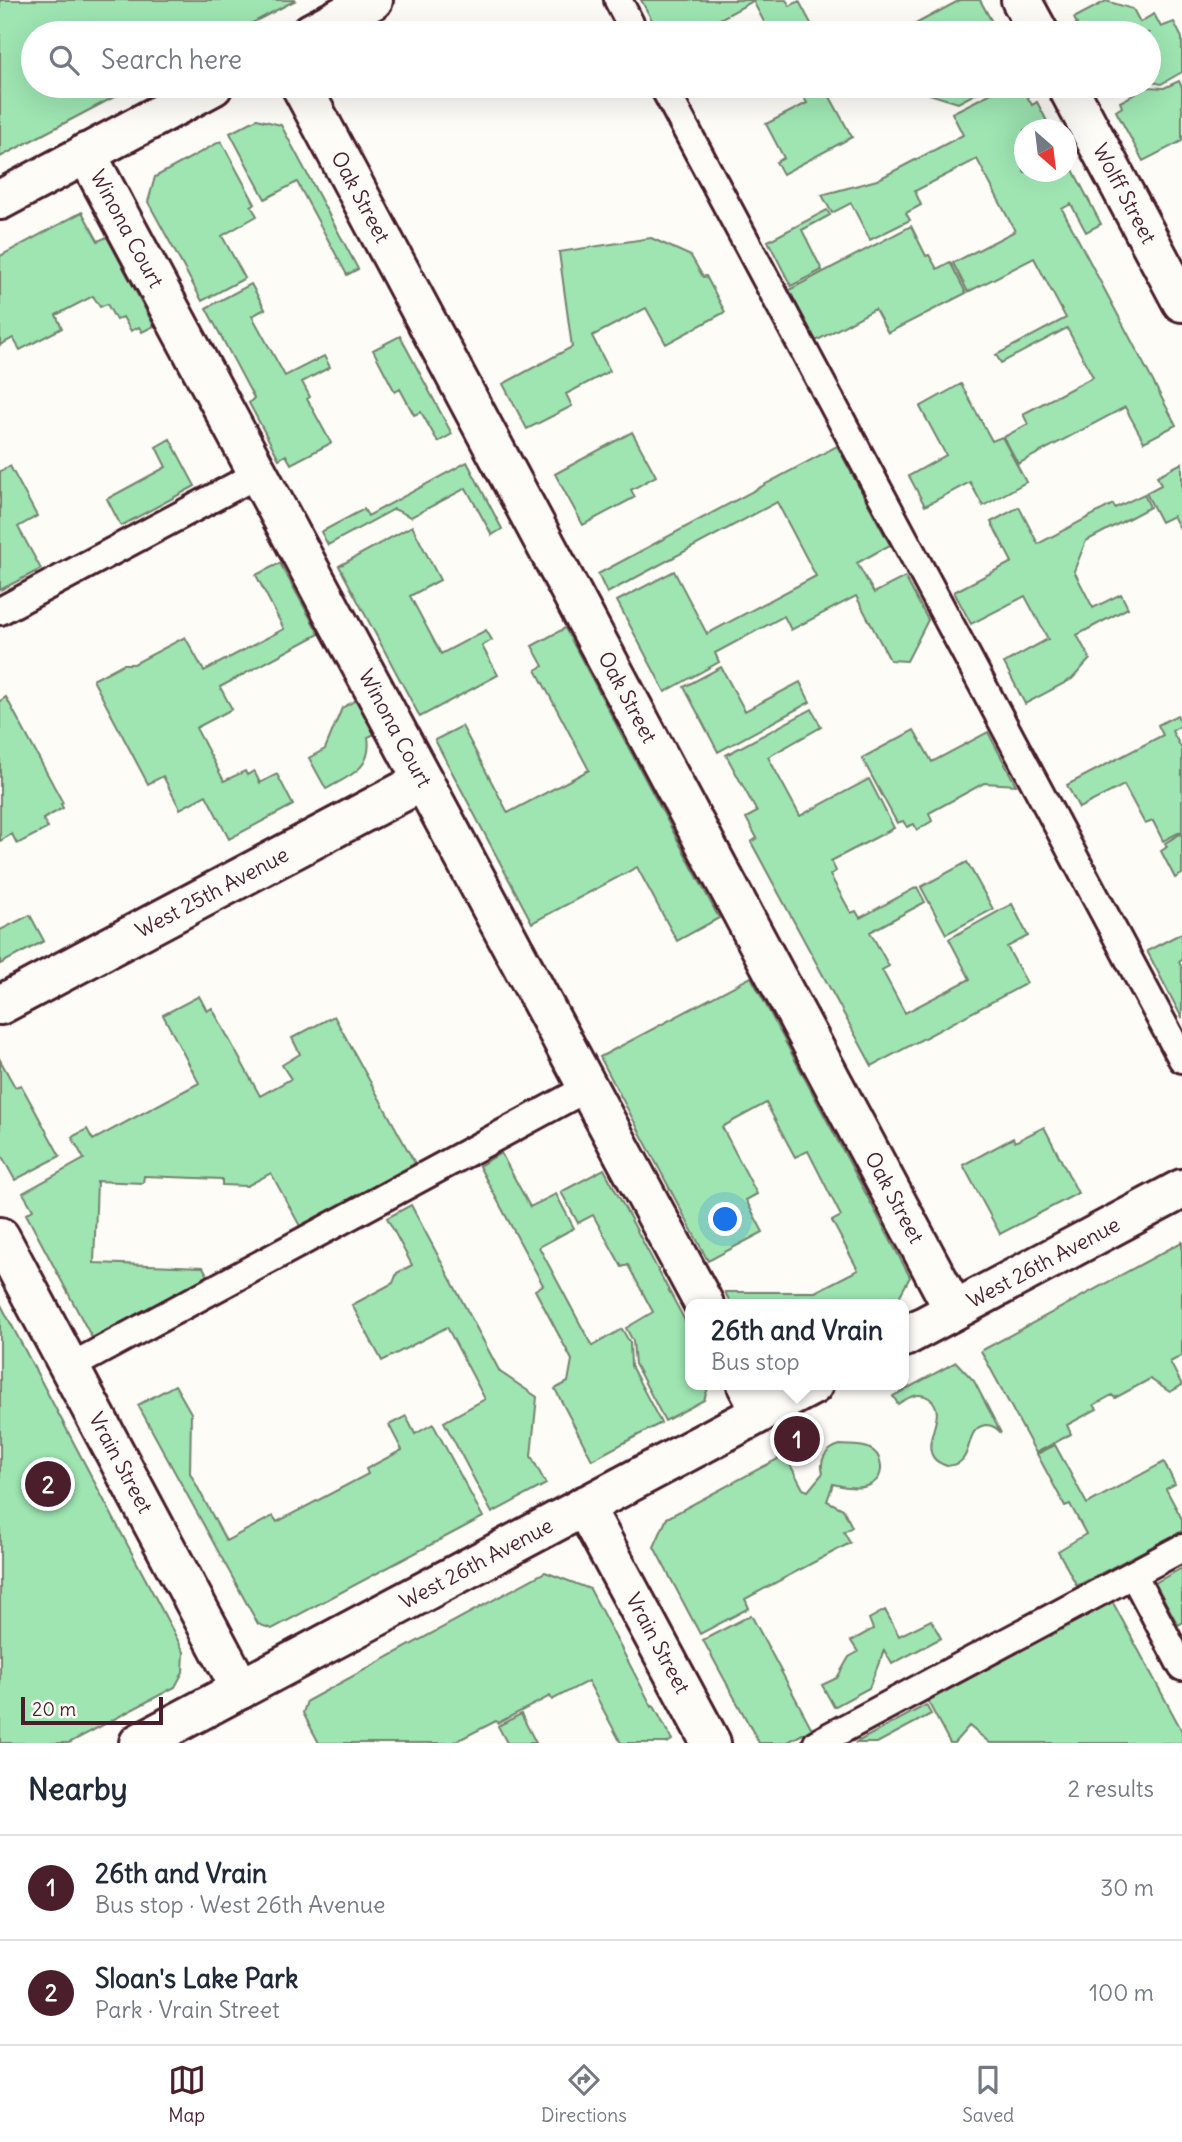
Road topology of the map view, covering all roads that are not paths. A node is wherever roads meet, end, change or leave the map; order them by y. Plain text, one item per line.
1 (373, 0) edge
2 (618, 0) edge
3 (1021, 0) edge
4 (334, 21) edge
5 (629, 21) edge
6 (1032, 21) edge
7 (190, 98) edge
8 (307, 98) edge
9 (669, 98) edge
10 (1073, 98) edge
11 (86, 153) junction
12 (0, 200) edge
13 (1182, 302) edge
14 (258, 474) junction
15 (0, 611) edge
16 (423, 782) junction
17 (0, 1005) edge
18 (1182, 1059) edge
19 (587, 1088) junction
20 (1182, 1189) edge
21 (0, 1237) edge
22 (701, 1299) edge
23 (954, 1310) junction
24 (909, 1333) edge
25 (70, 1367) junction
26 (792, 1390) edge
27 (754, 1399) edge
28 (584, 1506) junction
29 (1182, 1548) edge
30 (1133, 1574) junction
31 (1182, 1667) edge
32 (241, 1689) junction
33 (139, 1743) edge
34 (711, 1743) edge
35 (817, 1743) edge

1 - 4 street
2 - 5 lane
3 - 6 street
7 - 11 street
8 - 23 street, Oak Street
9 - 18 lane
10 - 13 street, Wolff Street
11 - 12 street
11 - 14 street, Winona Court
14 - 15 lane
14 - 16 street, Winona Court
16 - 17 street, West 25th Avenue
16 - 19 street, Winona Court
19 - 22 street, Winona Court
19 - 25 lane
20 - 23 street, West 26th Avenue
21 - 25 street, Vrain Street
23 - 24 street, West 26th Avenue
25 - 32 street, Vrain Street
26 - 27 street, West 26th Avenue
27 - 28 street, West 26th Avenue
28 - 32 street, West 26th Avenue
28 - 34 street, Vrain Street
29 - 30 lane
30 - 31 lane
30 - 35 lane
32 - 33 street, West 26th Avenue

